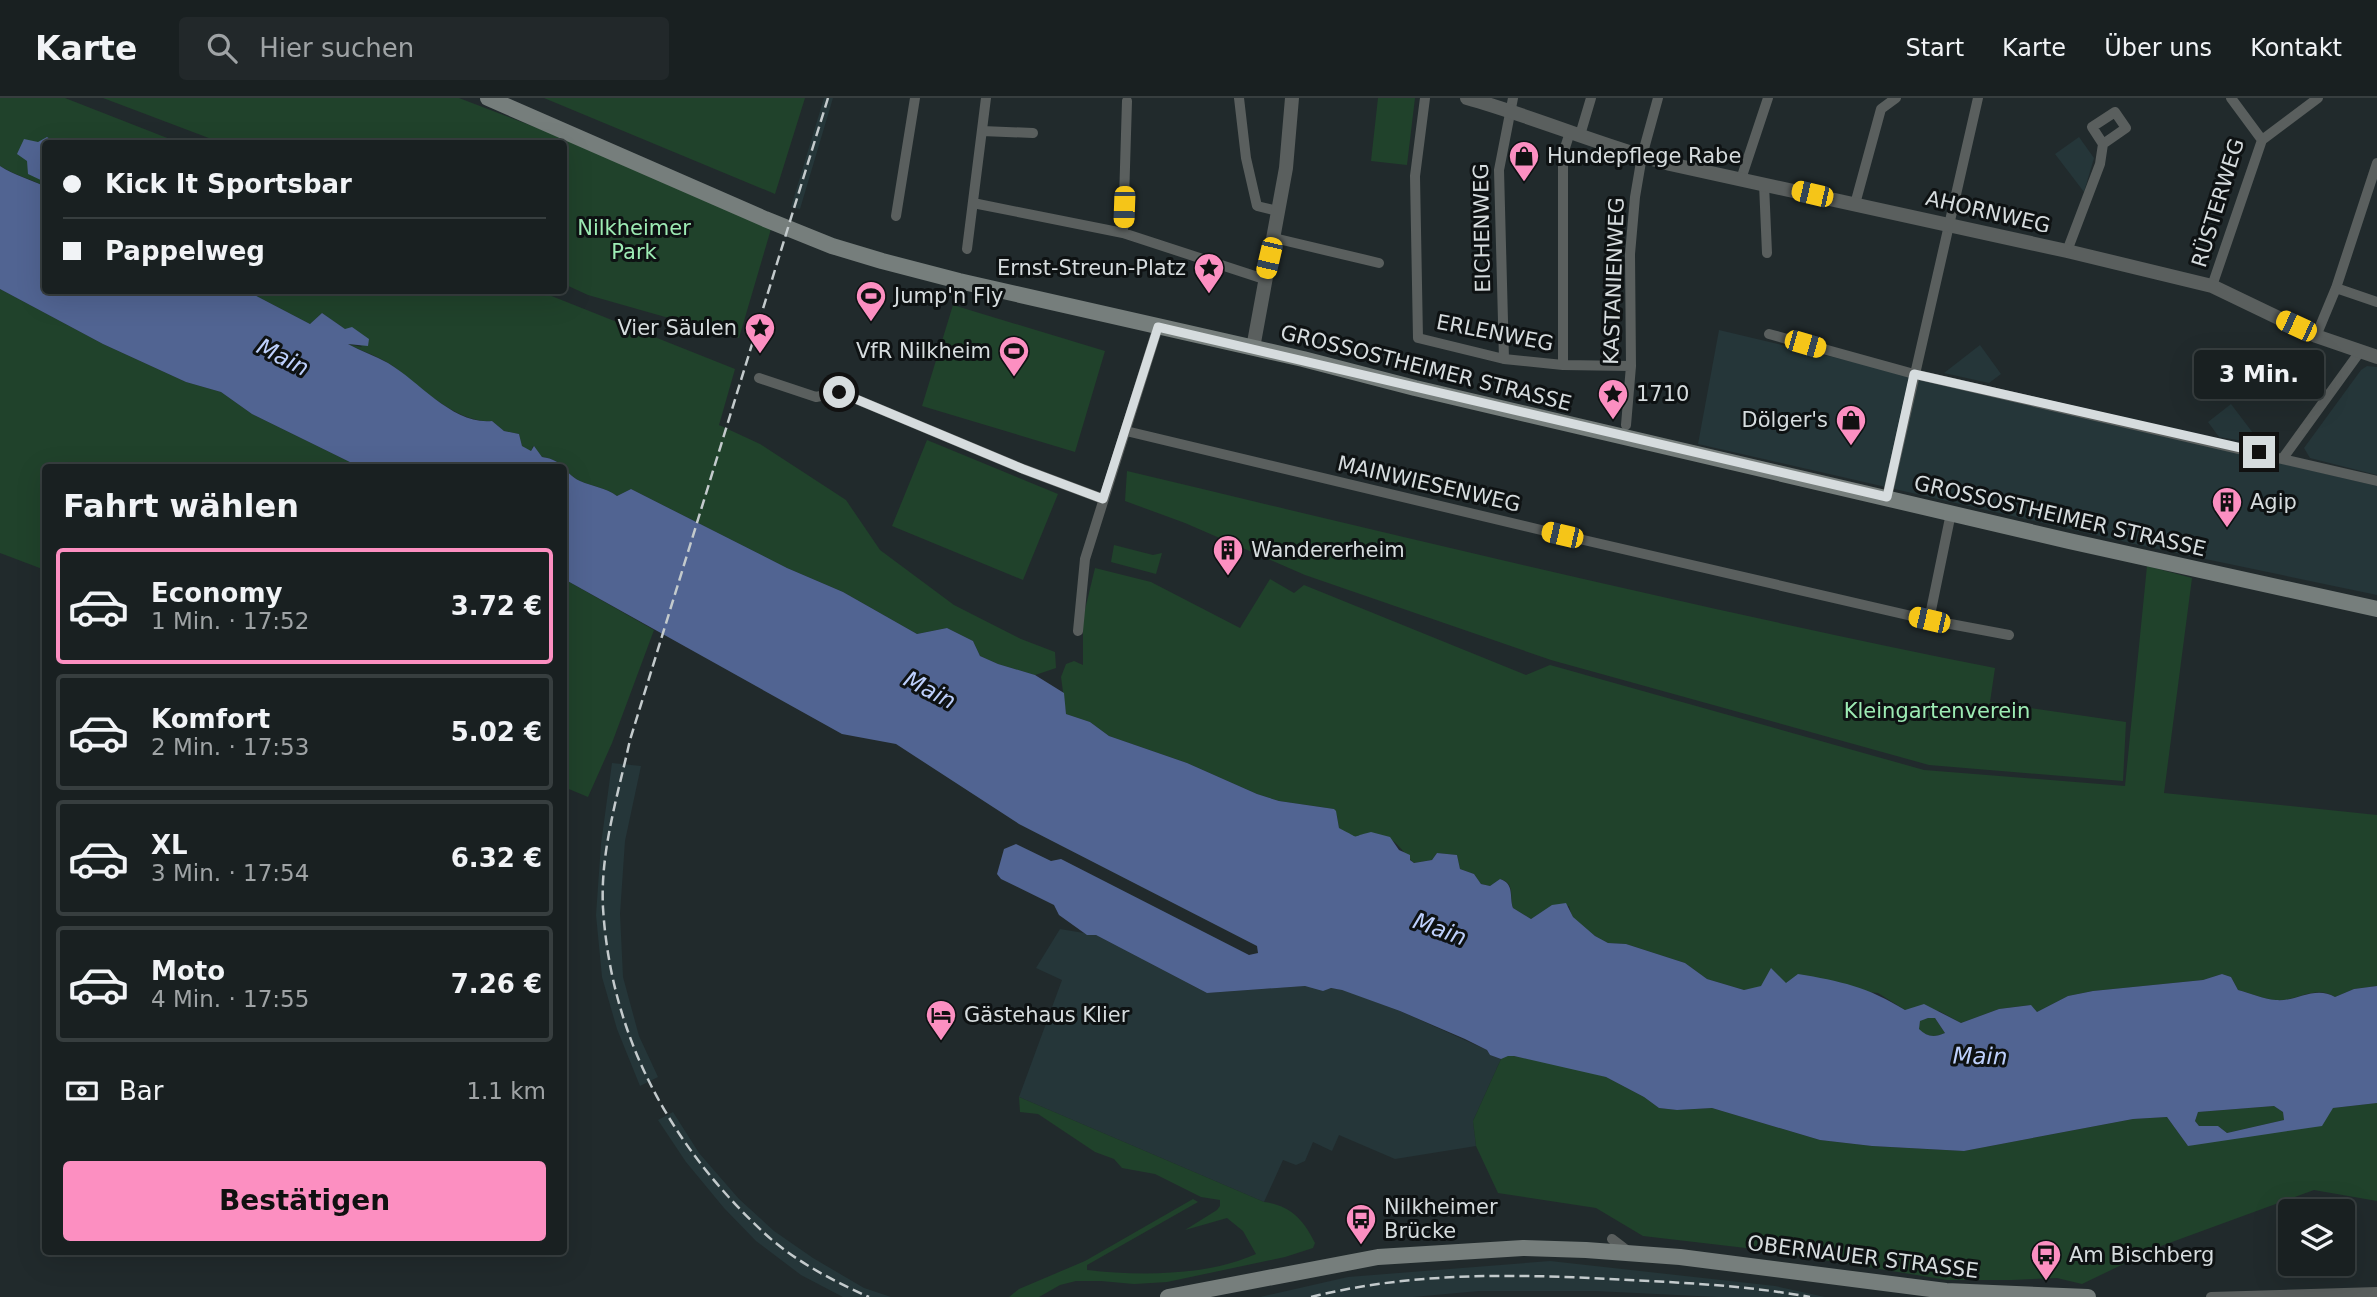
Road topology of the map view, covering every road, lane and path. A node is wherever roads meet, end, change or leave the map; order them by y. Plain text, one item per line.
1 (488, 98) edge
2 (915, 98) edge
3 (986, 98) edge
4 (1240, 98) edge
5 (1292, 98) edge
6 (1425, 98) edge
7 (1466, 98) edge
8 (1591, 98) edge
9 (1658, 98) edge
10 (1768, 98) edge
11 (1873, 98) edge
12 (1896, 98) edge
13 (1979, 98) edge
14 (2231, 98) edge
15 (2318, 98) edge
16 (1127, 101) dead end
17 (1511, 104) edge
18 (1881, 109) junction
19 (982, 131) junction
20 (1033, 133) dead end
21 (1575, 134) junction
22 (2262, 140) junction
23 (2103, 144) dead end
24 (1642, 156) junction
25 (2377, 163) edge
26 (1741, 179) junction
27 (1764, 184) junction
28 (973, 203) junction
29 (1856, 204) junction
30 (1278, 211) junction
31 (896, 216) dead end
32 (1950, 225) junction
33 (1123, 233) junction
34 (1274, 238) junction
35 (967, 249) dead end
36 (2067, 251) junction
37 (1767, 253) dead end
38 (1379, 263) dead end
39 (1264, 279) junction
40 (2212, 286) junction
41 (2336, 288) junction
42 (2377, 302) edge
43 (1158, 327) junction
44 (1769, 334) dead end
45 (2316, 335) junction
46 (1254, 348) junction
47 (2359, 353) junction
48 (2377, 357) edge
49 (1504, 359) junction
50 (1563, 365) junction
51 (1631, 366) junction
52 (1914, 374) junction
53 (759, 378) dead end
54 (1626, 425) dead end
55 (1126, 431) junction
56 (2283, 458) junction
57 (2377, 481) edge
58 (1887, 497) junction
59 (1103, 499) junction
60 (1951, 513) junction
61 (2377, 609) edge
62 (1929, 620) junction
63 (1078, 631) dead end
64 (2009, 635) dead end
65 (1612, 1239) dead end
66 (1633, 1254) junction
67 (2377, 1292) edge
68 (1168, 1297) edge
69 (2088, 1297) edge
70 (2211, 1297) edge

1 - 43 main road, GROSSOSTHEIMER STRASSE
2 - 31 street
3 - 19 street
4 - 30 street
5 - 30 street
6 - 49 street, ERLENWEG
7 - 17 street, AHORNWEG
8 - 21 street
9 - 24 street, KASTANIENWEG
10 - 26 street
11 - 18 street
12 - 18 street
13 - 32 street
14 - 22 street, RÜSTERWEG
15 - 22 street
16 - 33 street
17 - 21 street, AHORNWEG
17 - 49 street, EICHENWEG
18 - 29 street
19 - 20 street
19 - 28 street
21 - 24 street, AHORNWEG
21 - 50 street
22 - 40 street, RÜSTERWEG
23 - 36 street
24 - 26 street, AHORNWEG
24 - 51 street, KASTANIENWEG
25 - 41 street
26 - 27 street, AHORNWEG
27 - 29 street, AHORNWEG
27 - 37 street
28 - 33 street
28 - 35 street
29 - 32 street, AHORNWEG
30 - 34 street
32 - 36 street, AHORNWEG
32 - 52 street
33 - 39 street
34 - 38 street
34 - 39 street
36 - 40 street, AHORNWEG
39 - 46 street
40 - 45 street, AHORNWEG
41 - 42 street
41 - 45 street
43 - 46 main road, GROSSOSTHEIMER STRASSE
43 - 55 street
44 - 52 street
45 - 47 street, AHORNWEG
46 - 58 main road, GROSSOSTHEIMER STRASSE
47 - 48 street, AHORNWEG
47 - 56 street
49 - 50 street, ERLENWEG
50 - 51 street, ERLENWEG
51 - 54 street, KASTANIENWEG
52 - 56 street
52 - 58 street
53 - 59 street
55 - 59 street
55 - 62 street, MAINWIESENWEG
56 - 57 street
58 - 60 main road, GROSSOSTHEIMER STRASSE
59 - 63 street
60 - 61 main road, GROSSOSTHEIMER STRASSE
60 - 62 street
62 - 64 street, MAINWIESENWEG
65 - 66 street, OBERNAUER STRASSE
66 - 68 main road, OBERNAUER STRASSE
66 - 69 main road, OBERNAUER STRASSE
67 - 70 street

